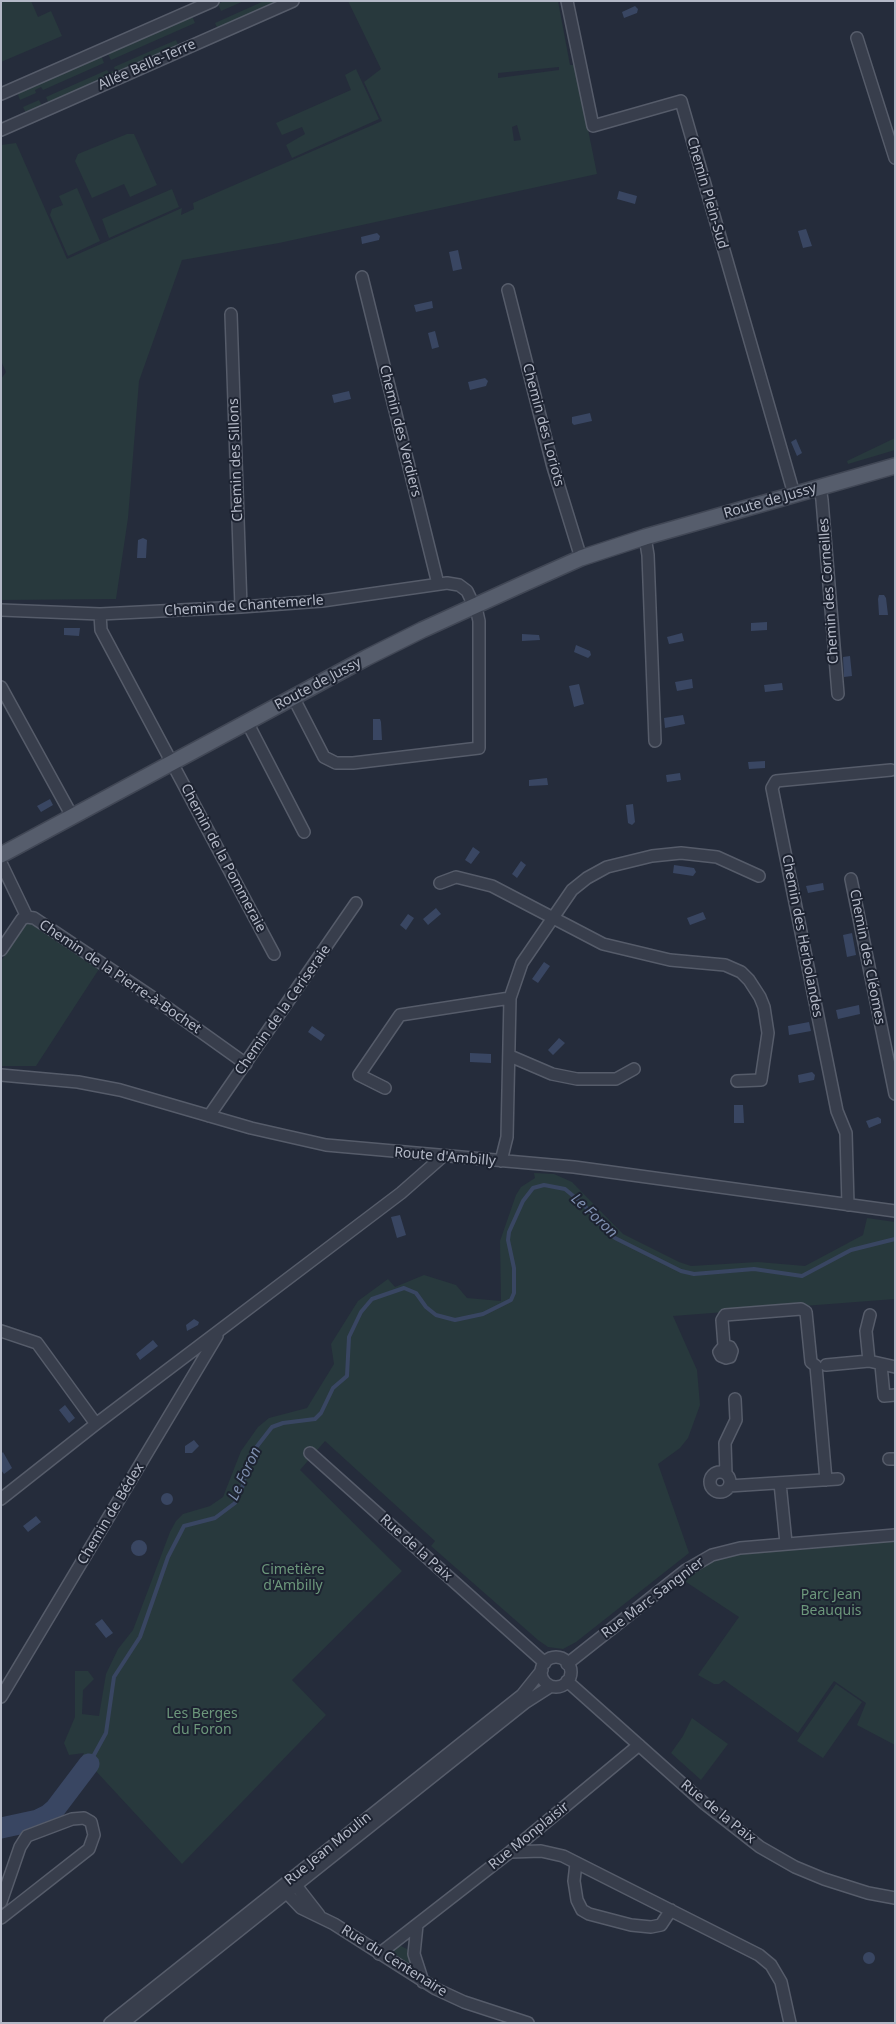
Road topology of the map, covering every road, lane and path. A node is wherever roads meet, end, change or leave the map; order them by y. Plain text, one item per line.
1 (213, 1) edge
2 (293, 1) edge
3 (567, 1) edge
4 (857, 38) dead end
5 (1, 94) edge
6 (1, 130) edge
7 (895, 158) edge
8 (362, 277) dead end
9 (508, 290) dead end
10 (231, 314) dead end
11 (895, 466) edge
12 (820, 487) junction
13 (794, 494) junction
14 (645, 537) junction
15 (581, 558) junction
16 (438, 584) junction
17 (474, 605) junction
18 (241, 607) junction
19 (1, 610) edge
20 (100, 614) junction
21 (1, 687) edge
22 (838, 694) dead end
23 (293, 697) junction
24 (247, 722) junction
25 (655, 741) dead end
26 (172, 763) junction
27 (891, 770) dead end
28 (72, 816) junction
29 (304, 832) dead end
30 (1, 855) edge
31 (1, 863) edge
32 (759, 876) dead end
33 (851, 879) dead end
34 (440, 882) dead end
35 (356, 903) dead end
36 (27, 917) junction
37 (552, 918) junction
38 (1, 950) edge
39 (274, 954) dead end
40 (510, 998) junction
41 (510, 1056) junction
42 (246, 1064) junction
43 (634, 1069) dead end
44 (1, 1075) edge
45 (737, 1081) dead end
46 (385, 1088) dead end
47 (895, 1094) edge
48 (209, 1116) junction
49 (442, 1157) junction
50 (501, 1161) junction
51 (848, 1205) junction
52 (895, 1210) edge
53 (870, 1315) dead end
54 (220, 1330) junction
55 (1, 1331) edge
56 (724, 1346) dead end
57 (869, 1361) junction
58 (826, 1365) dead end
59 (881, 1365) junction
60 (895, 1367) edge
61 (895, 1395) edge
62 (735, 1399) dead end
63 (96, 1424) junction
64 (310, 1453) dead end
65 (726, 1474) junction
66 (780, 1483) junction
67 (729, 1486) junction
68 (1, 1499) edge
69 (895, 1534) edge
70 (786, 1543) junction
71 (567, 1664) junction
72 (543, 1666) junction
73 (568, 1681) junction
74 (551, 1686) junction
75 (1, 1697) edge
76 (640, 1746) junction
77 (510, 1852) junction
78 (576, 1863) junction
79 (294, 1882) junction
80 (283, 1890) junction
81 (895, 1898) edge
82 (1, 1902) edge
83 (671, 1910) junction
84 (319, 1916) junction
85 (1, 1918) edge
86 (417, 1925) junction
87 (379, 1954) junction
88 (423, 1982) junction
89 (110, 2023) edge
90 (122, 2023) edge
91 (528, 2023) edge
92 (790, 2023) edge

1 - 5 street
2 - 6 street, Allée Belle-Terre
3 - 13 street, Chemin Plein-Sud
4 - 7 street
8 - 16 street, Chemin des Verdiers
9 - 15 street, Chemin des Loriots
10 - 18 street, Chemin des Sillons
11 - 12 main road, Route de Jussy
12 - 13 main road, Route de Jussy
12 - 22 street, Chemin des Corneilles
13 - 14 main road, Route de Jussy
14 - 15 main road, Route de Jussy
14 - 25 street
15 - 17 main road, Route de Jussy
16 - 17 street, Chemin de Chantemerle
16 - 18 street, Chemin de Chantemerle
17 - 23 main road, Route de Jussy
17 - 23 street
18 - 20 street, Chemin de Chantemerle
19 - 20 street, Chemin de Chantemerle
20 - 26 street, Chemin de la Pommeraie
21 - 28 street
23 - 24 main road, Route de Jussy
24 - 26 main road, Route de Jussy
24 - 29 street
26 - 28 main road, Route de Jussy
26 - 39 street, Chemin de la Pommeraie
27 - 51 street, Chemin des Herbolandes
28 - 30 main road, Route de Jussy
31 - 36 street
32 - 37 street
33 - 47 street, Chemin des Cléomes
34 - 37 street
35 - 42 street, Chemin de la Ceriseraie
36 - 38 street, Chemin de la Pierre-à-Bochet
36 - 42 street, Chemin de la Pierre-à-Bochet
37 - 40 street
37 - 45 street
40 - 41 street
40 - 46 street
41 - 43 street
41 - 50 street
42 - 48 street, Chemin de la Ceriseraie
44 - 48 street, Route d'Ambilly
48 - 49 street, Route d'Ambilly
49 - 50 street, Route d'Ambilly
49 - 54 street, Chemin de Bédex
50 - 51 street, Route d'Ambilly
51 - 52 street, Route d'Ambilly
53 - 57 street
54 - 63 street, Chemin de Bédex
54 - 75 street, Chemin de Bédex
55 - 63 street
56 - 66 street
57 - 58 street
57 - 59 street
59 - 60 street
59 - 61 street
62 - 65 street
63 - 68 street, Chemin de Bédex
64 - 72 street, Rue de la Paix
65 - 67 street
65 - 67 street
66 - 67 street
66 - 70 street
69 - 70 street, Rue Marc Sangnier
70 - 71 street, Rue Marc Sangnier
71 - 72 street
71 - 73 street
72 - 74 street
72 - 79 street, Rue Jean Moulin
73 - 74 street
73 - 76 street, Rue de la Paix
74 - 79 street, Rue Jean Moulin
76 - 77 street, Rue Monplaisir
76 - 81 street, Rue de la Paix
77 - 78 street
77 - 86 street, Rue Monplaisir
78 - 83 street
78 - 83 street
79 - 80 street, Rue Jean Moulin
79 - 84 street, Rue du Centenaire
80 - 84 street, Rue du Centenaire
80 - 89 street, Rue Jean Moulin
80 - 90 street, Rue Jean Moulin
82 - 85 street
83 - 92 street
84 - 87 street, Rue du Centenaire
86 - 87 street, Rue Monplaisir
86 - 88 street
87 - 88 street, Rue du Centenaire
88 - 91 street, Rue du Centenaire

